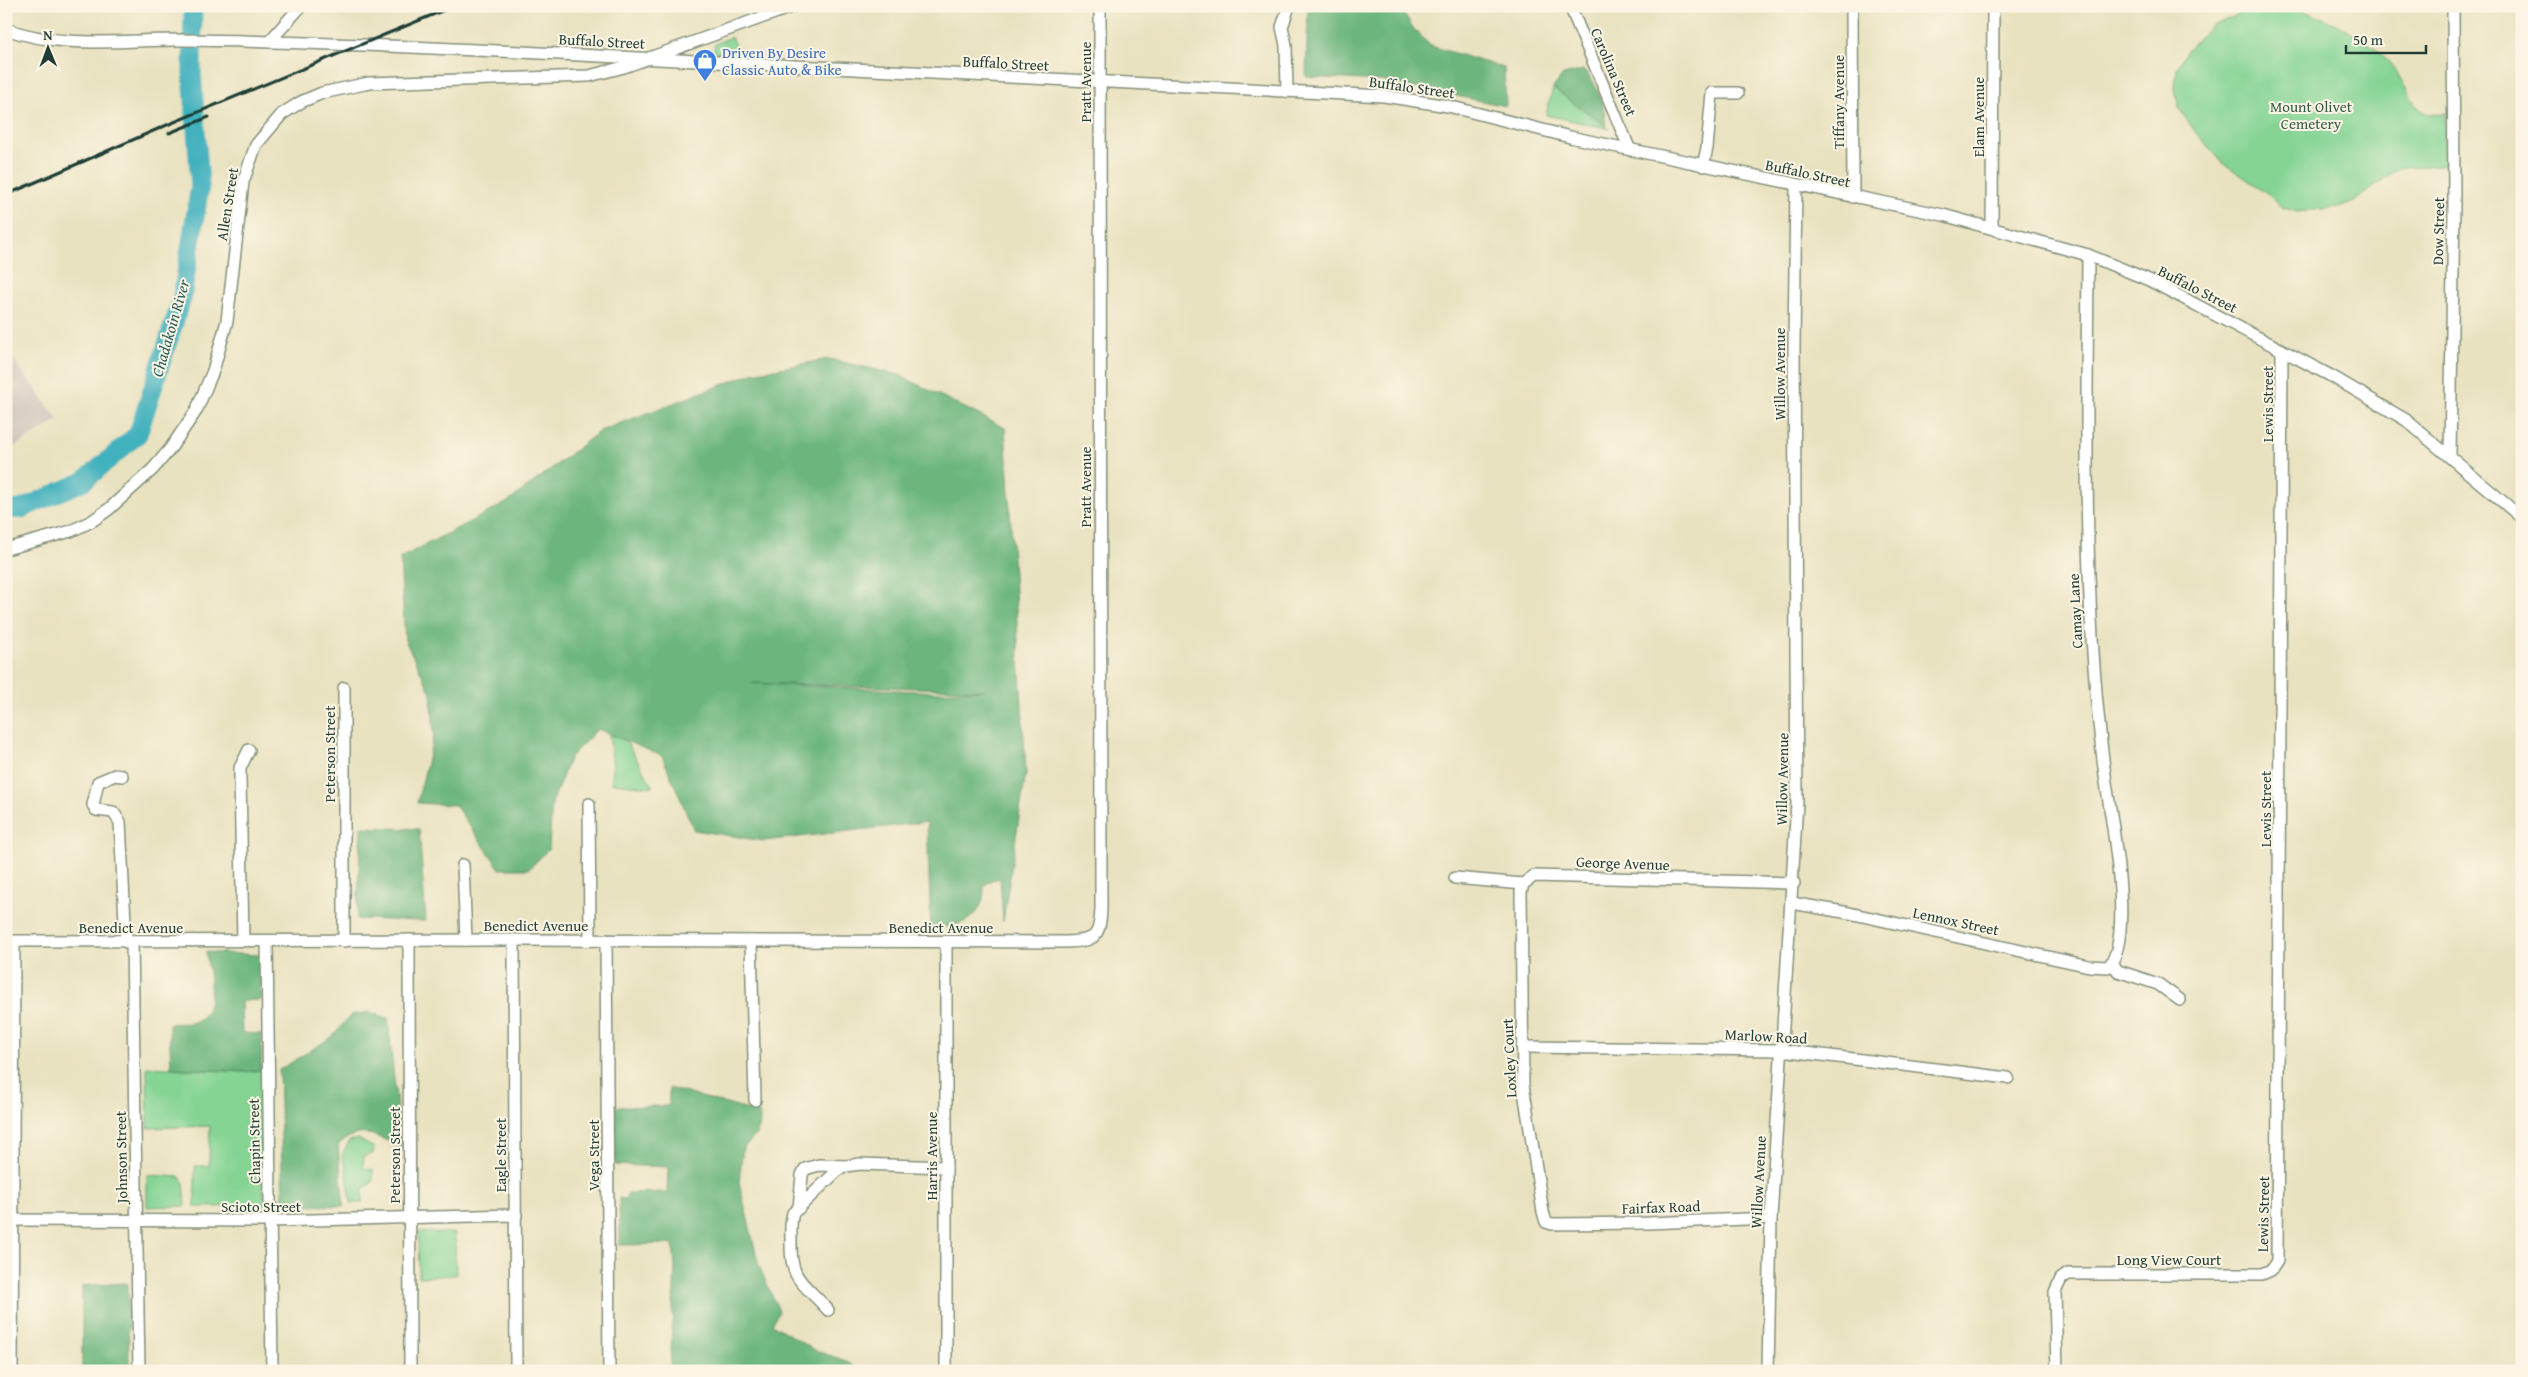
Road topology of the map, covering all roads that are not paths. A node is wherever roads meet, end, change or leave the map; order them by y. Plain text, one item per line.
1 (301, 6) edge
2 (794, 6) edge
3 (1100, 6) edge
4 (1289, 6) edge
5 (1570, 6) edge
6 (1852, 6) edge
7 (1993, 6) edge
8 (2453, 6) edge
9 (6, 29) edge
10 (269, 42) junction
11 (576, 55) junction
12 (649, 58) junction
13 (578, 76) junction
14 (1100, 82) junction
15 (1287, 91) junction
16 (1738, 93) dead end
17 (1630, 150) junction
18 (1703, 166) junction
19 (1796, 186) junction
20 (1853, 197) junction
21 (1992, 228) junction
22 (2088, 255) junction
23 (2282, 350) junction
24 (2450, 456) junction
25 (2522, 518) edge
26 (6, 549) edge
27 (344, 688) dead end
28 (249, 750) dead end
29 (122, 776) dead end
30 (589, 804) dead end
31 (463, 865) dead end
32 (1455, 878) dead end
33 (1794, 883) junction
34 (1523, 884) junction
35 (1792, 903) junction
36 (409, 940) junction
37 (466, 940) junction
38 (514, 940) junction
39 (590, 940) junction
40 (606, 940) junction
41 (10, 941) edge
42 (267, 941) junction
43 (344, 941) junction
44 (751, 941) junction
45 (129, 942) junction
46 (244, 942) junction
47 (946, 942) junction
48 (1066, 942) joint
49 (2112, 963) junction
50 (2180, 1000) dead end
51 (1522, 1047) junction
52 (1781, 1050) junction
53 (2008, 1078) dead end
54 (755, 1100) dead end
55 (846, 1166) junction
56 (946, 1167) junction
57 (799, 1208) junction
58 (516, 1215) junction
59 (409, 1218) junction
60 (1771, 1218) junction
61 (9, 1220) edge
62 (138, 1221) junction
63 (270, 1221) junction
64 (1552, 1224) joint
65 (2274, 1267) joint
66 (828, 1310) dead end
67 (12, 1371) edge
68 (139, 1371) edge
69 (272, 1371) edge
70 (410, 1371) edge
71 (516, 1371) edge
72 (609, 1371) edge
73 (946, 1371) edge
74 (1768, 1371) edge
75 (2057, 1371) edge

1 - 10 street
2 - 12 street, Allen Street
3 - 14 street, Pratt Avenue
4 - 15 street
5 - 17 street, Carolina Street
6 - 20 street, Tiffany Avenue
7 - 21 street, Elam Avenue
8 - 24 street, Dow Street
9 - 10 street, Buffalo Street
10 - 11 street, Buffalo Street
11 - 12 street, Buffalo Street
11 - 13 street
12 - 13 street, Allen Street
12 - 14 street, Buffalo Street
13 - 26 street, Allen Street
14 - 15 street, Buffalo Street
14 - 48 street, Pratt Avenue
15 - 17 street, Buffalo Street
16 - 18 street
17 - 18 street, Buffalo Street
18 - 19 street, Buffalo Street
19 - 20 street, Buffalo Street
19 - 33 street, Willow Avenue
20 - 21 street, Buffalo Street
21 - 22 street, Buffalo Street
22 - 23 street, Buffalo Street
22 - 49 street, Camay Lane
23 - 24 street, Buffalo Street
23 - 65 street, Lewis Street
24 - 25 street, Buffalo Street
27 - 43 street, Peterson Street
28 - 46 street
29 - 45 street, Johnson Street
30 - 39 street
31 - 37 street
32 - 34 street, George Avenue
33 - 34 street, George Avenue
33 - 35 street, Willow Avenue
34 - 51 street, Loxley Court
35 - 49 street, Lennox Street
35 - 52 street, Willow Avenue
36 - 37 street, Benedict Avenue
36 - 43 street, Benedict Avenue
36 - 59 street, Peterson Street
37 - 38 street, Benedict Avenue
38 - 39 street, Benedict Avenue
38 - 58 street, Eagle Street
39 - 40 street, Benedict Avenue
40 - 44 street, Benedict Avenue
40 - 72 street, Vega Street
41 - 45 street, Benedict Avenue
41 - 61 street
42 - 43 street, Benedict Avenue
42 - 46 street, Benedict Avenue
42 - 63 street, Chapin Street
44 - 47 street, Benedict Avenue
44 - 54 street
45 - 46 street, Benedict Avenue
45 - 62 street, Johnson Street
47 - 48 street, Benedict Avenue
47 - 56 street, Harris Avenue
49 - 50 street
51 - 52 street, Marlow Road
51 - 64 street, Loxley Court
52 - 53 street, Marlow Road
52 - 60 street, Willow Avenue
55 - 56 street
55 - 57 street
55 - 57 street
56 - 73 street, Harris Avenue
57 - 66 street
58 - 59 street, Scioto Street
58 - 71 street, Eagle Street
59 - 63 street, Scioto Street
59 - 70 street, Peterson Street
60 - 64 street, Fairfax Road
60 - 74 street, Willow Avenue
61 - 62 street, Scioto Street
61 - 67 street
62 - 63 street, Scioto Street
62 - 68 street, Johnson Street
63 - 69 street, Chapin Street
65 - 75 street, Long View Court

